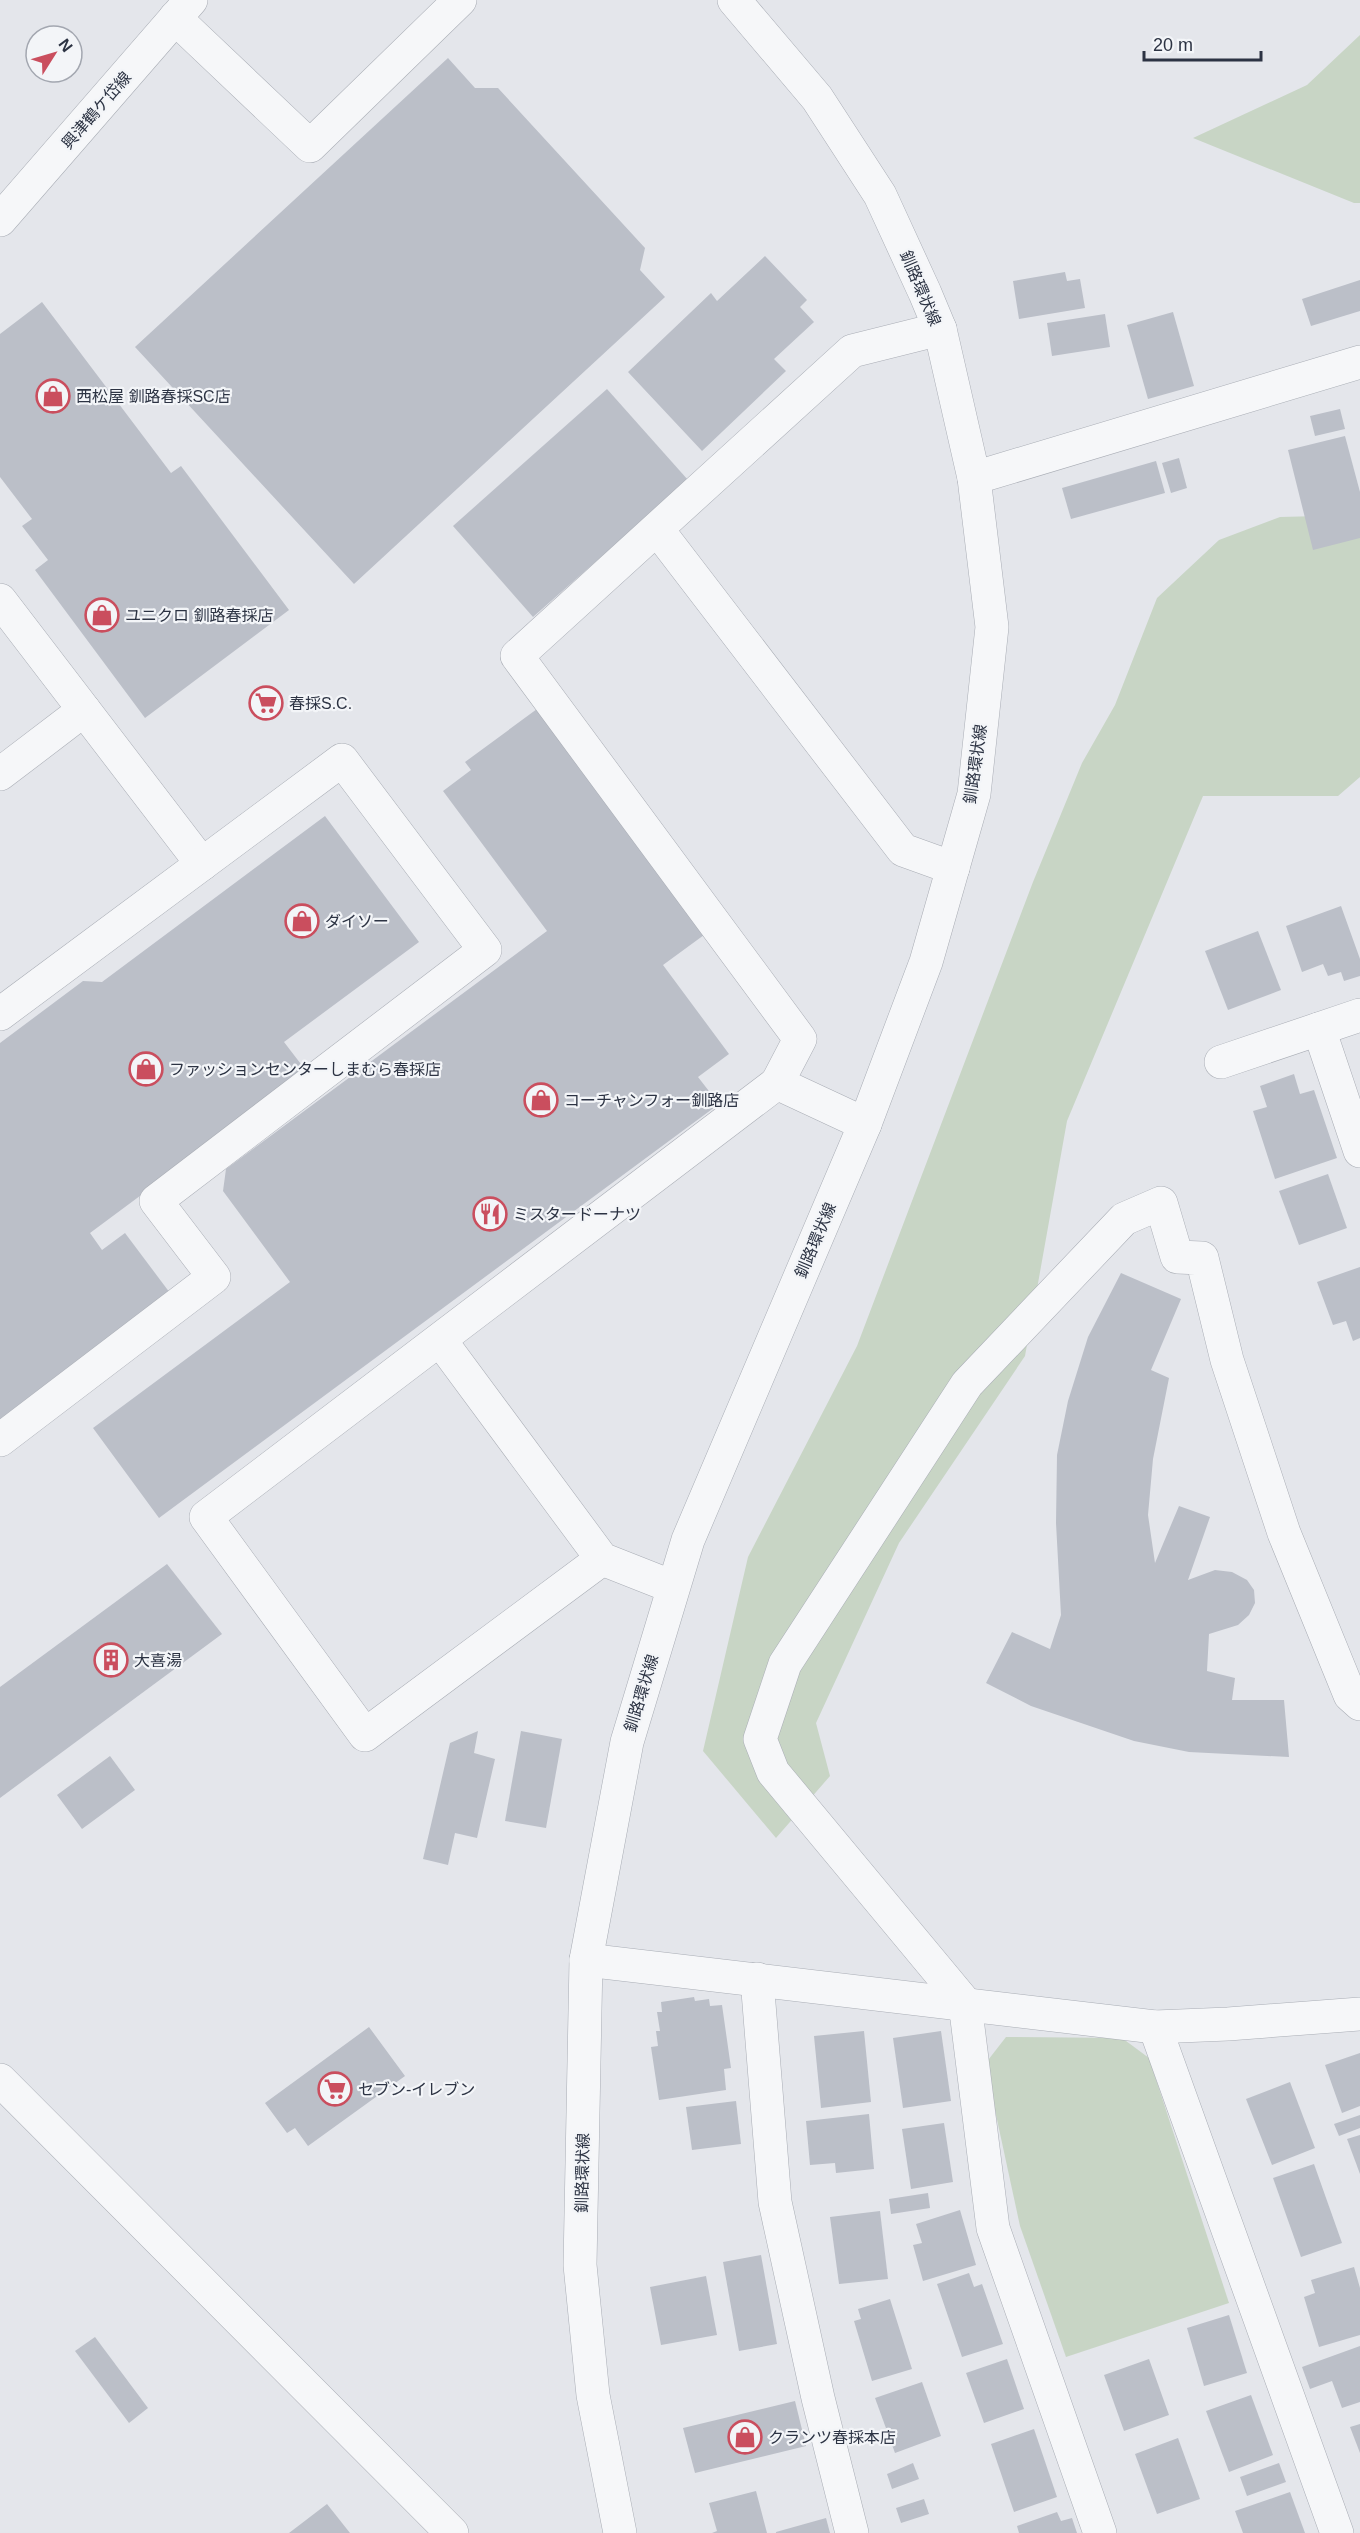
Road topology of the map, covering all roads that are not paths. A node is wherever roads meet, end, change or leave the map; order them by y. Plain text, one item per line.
1 (460, 0) edge
2 (734, 0) edge
3 (183, 9) edge
4 (0, 220) edge
5 (940, 329) junction
6 (1360, 362) edge
7 (974, 478) junction
8 (657, 529) junction
9 (0, 600) edge
10 (84, 710) junction
11 (0, 774) edge
12 (202, 864) junction
13 (952, 868) junction
14 (0, 1014) edge
15 (1360, 1015) edge
16 (1319, 1029) junction
17 (1221, 1062) dead end
18 (777, 1083) junction
19 (865, 1124) junction
20 (1360, 1151) edge
21 (440, 1340) junction
22 (0, 1440) edge
23 (602, 1559) junction
24 (673, 1587) junction
25 (1360, 1704) edge
26 (586, 1960) junction
27 (757, 1979) junction
28 (965, 2003) junction
29 (1360, 2014) edge
30 (1155, 2027) junction
31 (0, 2080) edge
32 (612, 2531) edge
33 (452, 2533) edge
34 (852, 2533) edge
35 (1100, 2533) edge
36 (1337, 2533) edge

1 - 3 street
2 - 5 street, 釧路環状線
3 - 4 street, 興津鶴ケ岱線
5 - 7 street, 釧路環状線
5 - 8 street
6 - 7 street
7 - 13 street, 釧路環状線
8 - 13 street
8 - 18 street
9 - 10 street
10 - 11 street
10 - 12 street
12 - 14 street
12 - 22 street
13 - 19 street, 釧路環状線
15 - 16 street
16 - 17 street
16 - 20 street
18 - 19 street
18 - 21 street
19 - 24 street, 釧路環状線
21 - 23 street
21 - 23 street
23 - 24 street
24 - 26 street, 釧路環状線
25 - 28 street
26 - 27 street
26 - 32 street, 釧路環状線
27 - 28 street
27 - 34 street
28 - 30 street
28 - 35 street
29 - 30 street
30 - 36 street
31 - 33 street

